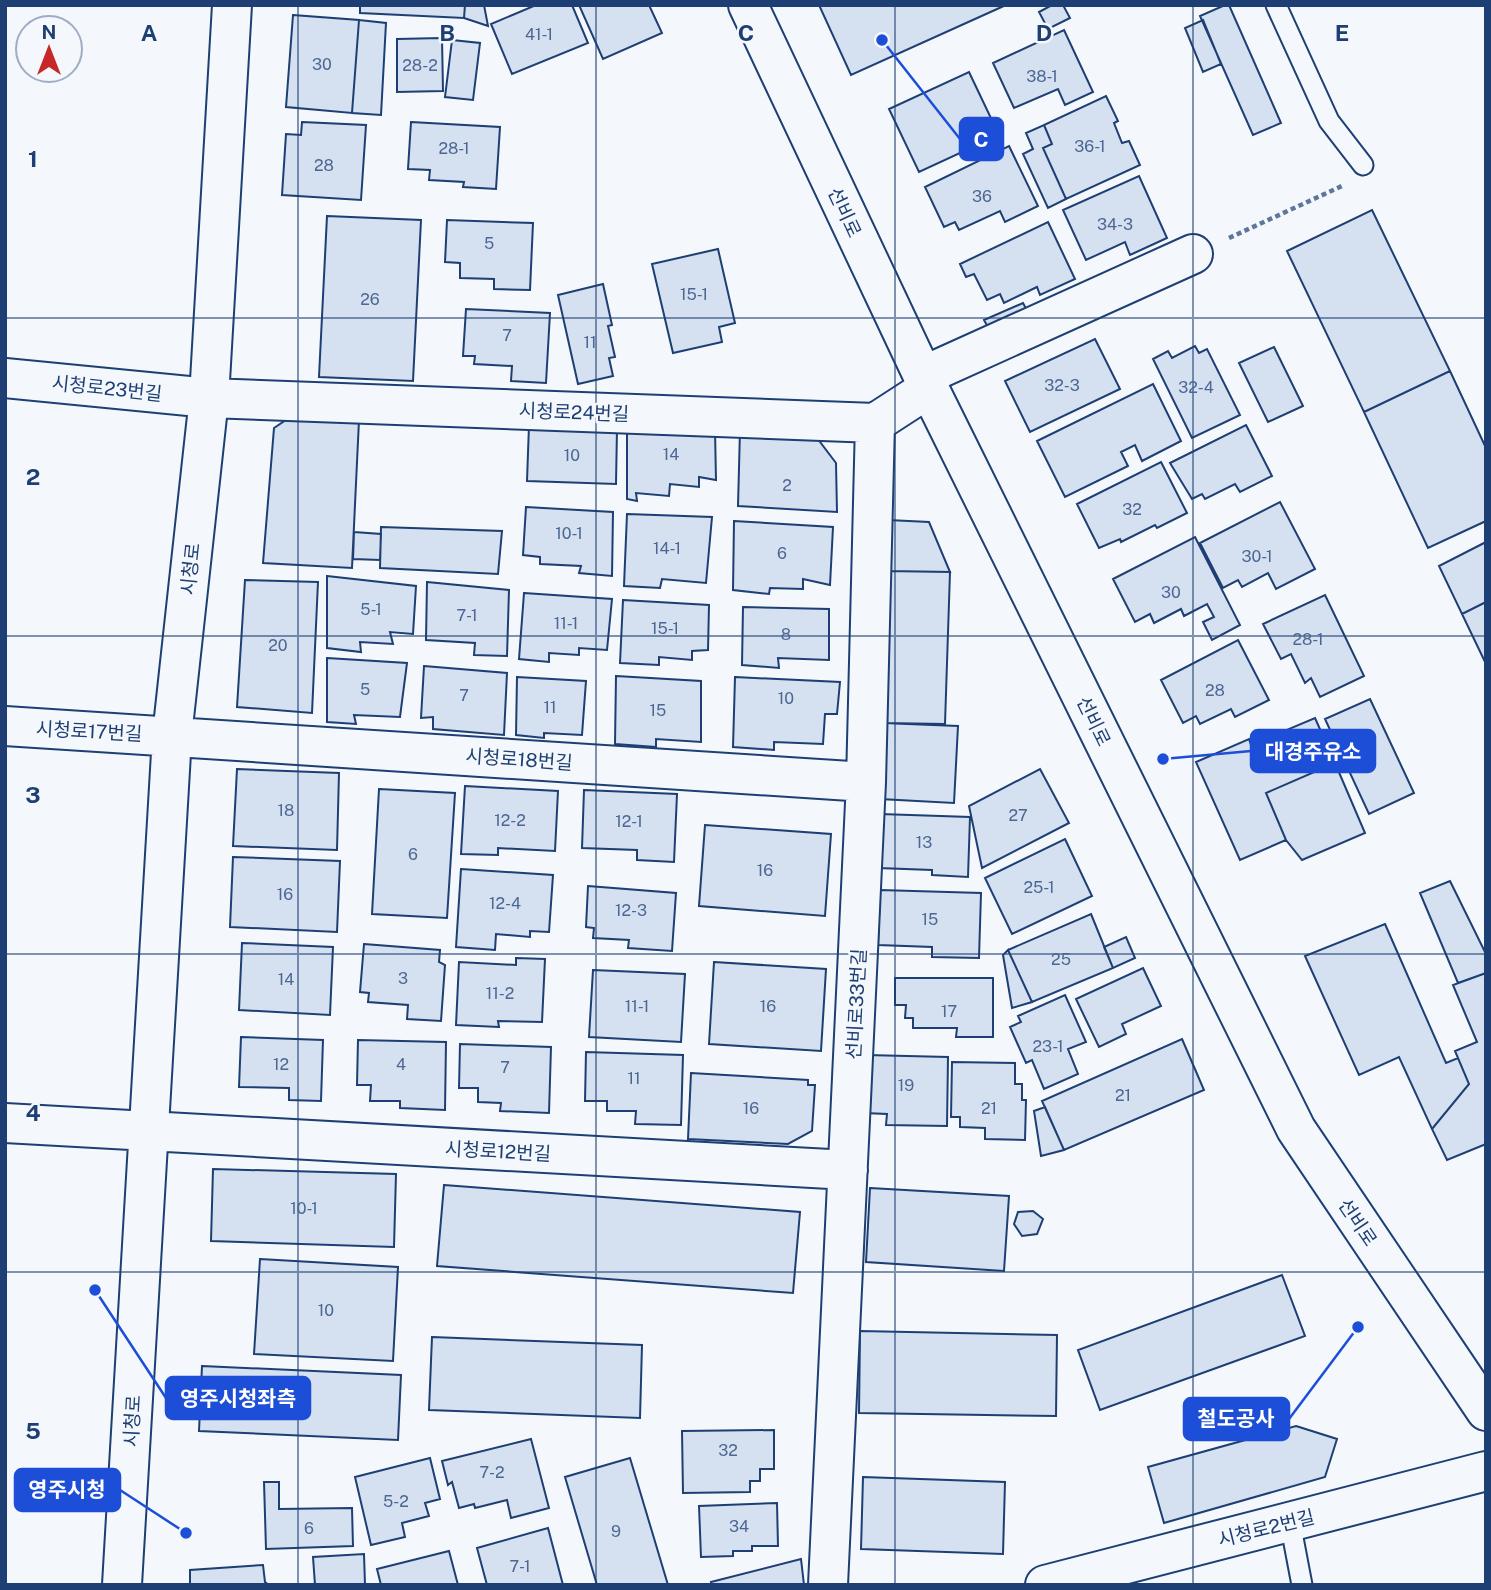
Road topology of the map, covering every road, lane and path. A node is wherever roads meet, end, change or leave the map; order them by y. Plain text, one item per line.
1 (232, 5) edge
2 (747, 5) edge
3 (1276, 5) edge
4 (1363, 165) joint
5 (1193, 254) joint
6 (5, 378) edge
7 (926, 382) junction
8 (209, 398) junction
9 (875, 423) junction
10 (5, 726) edge
11 (172, 736) junction
12 (866, 782) junction
13 (5, 1123) edge
14 (149, 1132) junction
15 (848, 1170) junction
16 (1486, 1411) edge
17 (1486, 1471) edge
18 (1290, 1522) junction
19 (122, 1585) edge
20 (828, 1585) edge
21 (1045, 1585) edge
22 (1302, 1585) edge

1 - 8 street, 시청로
2 - 7 street, 선비로
3 - 4 lane
4 - 5 path
5 - 7 street
6 - 8 street, 시청로23번길
7 - 9 street
7 - 16 street, 선비로
8 - 9 street, 시청로24번길
8 - 11 street, 시청로
9 - 12 street, 선비로33번길
10 - 11 street, 시청로17번길
11 - 12 street, 시청로18번길
11 - 14 street, 시청로
12 - 15 street, 선비로33번길
13 - 14 street
14 - 15 street, 시청로12번길
14 - 19 street, 시청로
15 - 20 street, 선비로33번길
17 - 18 street, 시청로2번길
18 - 21 street, 시청로2번길
18 - 22 lane

